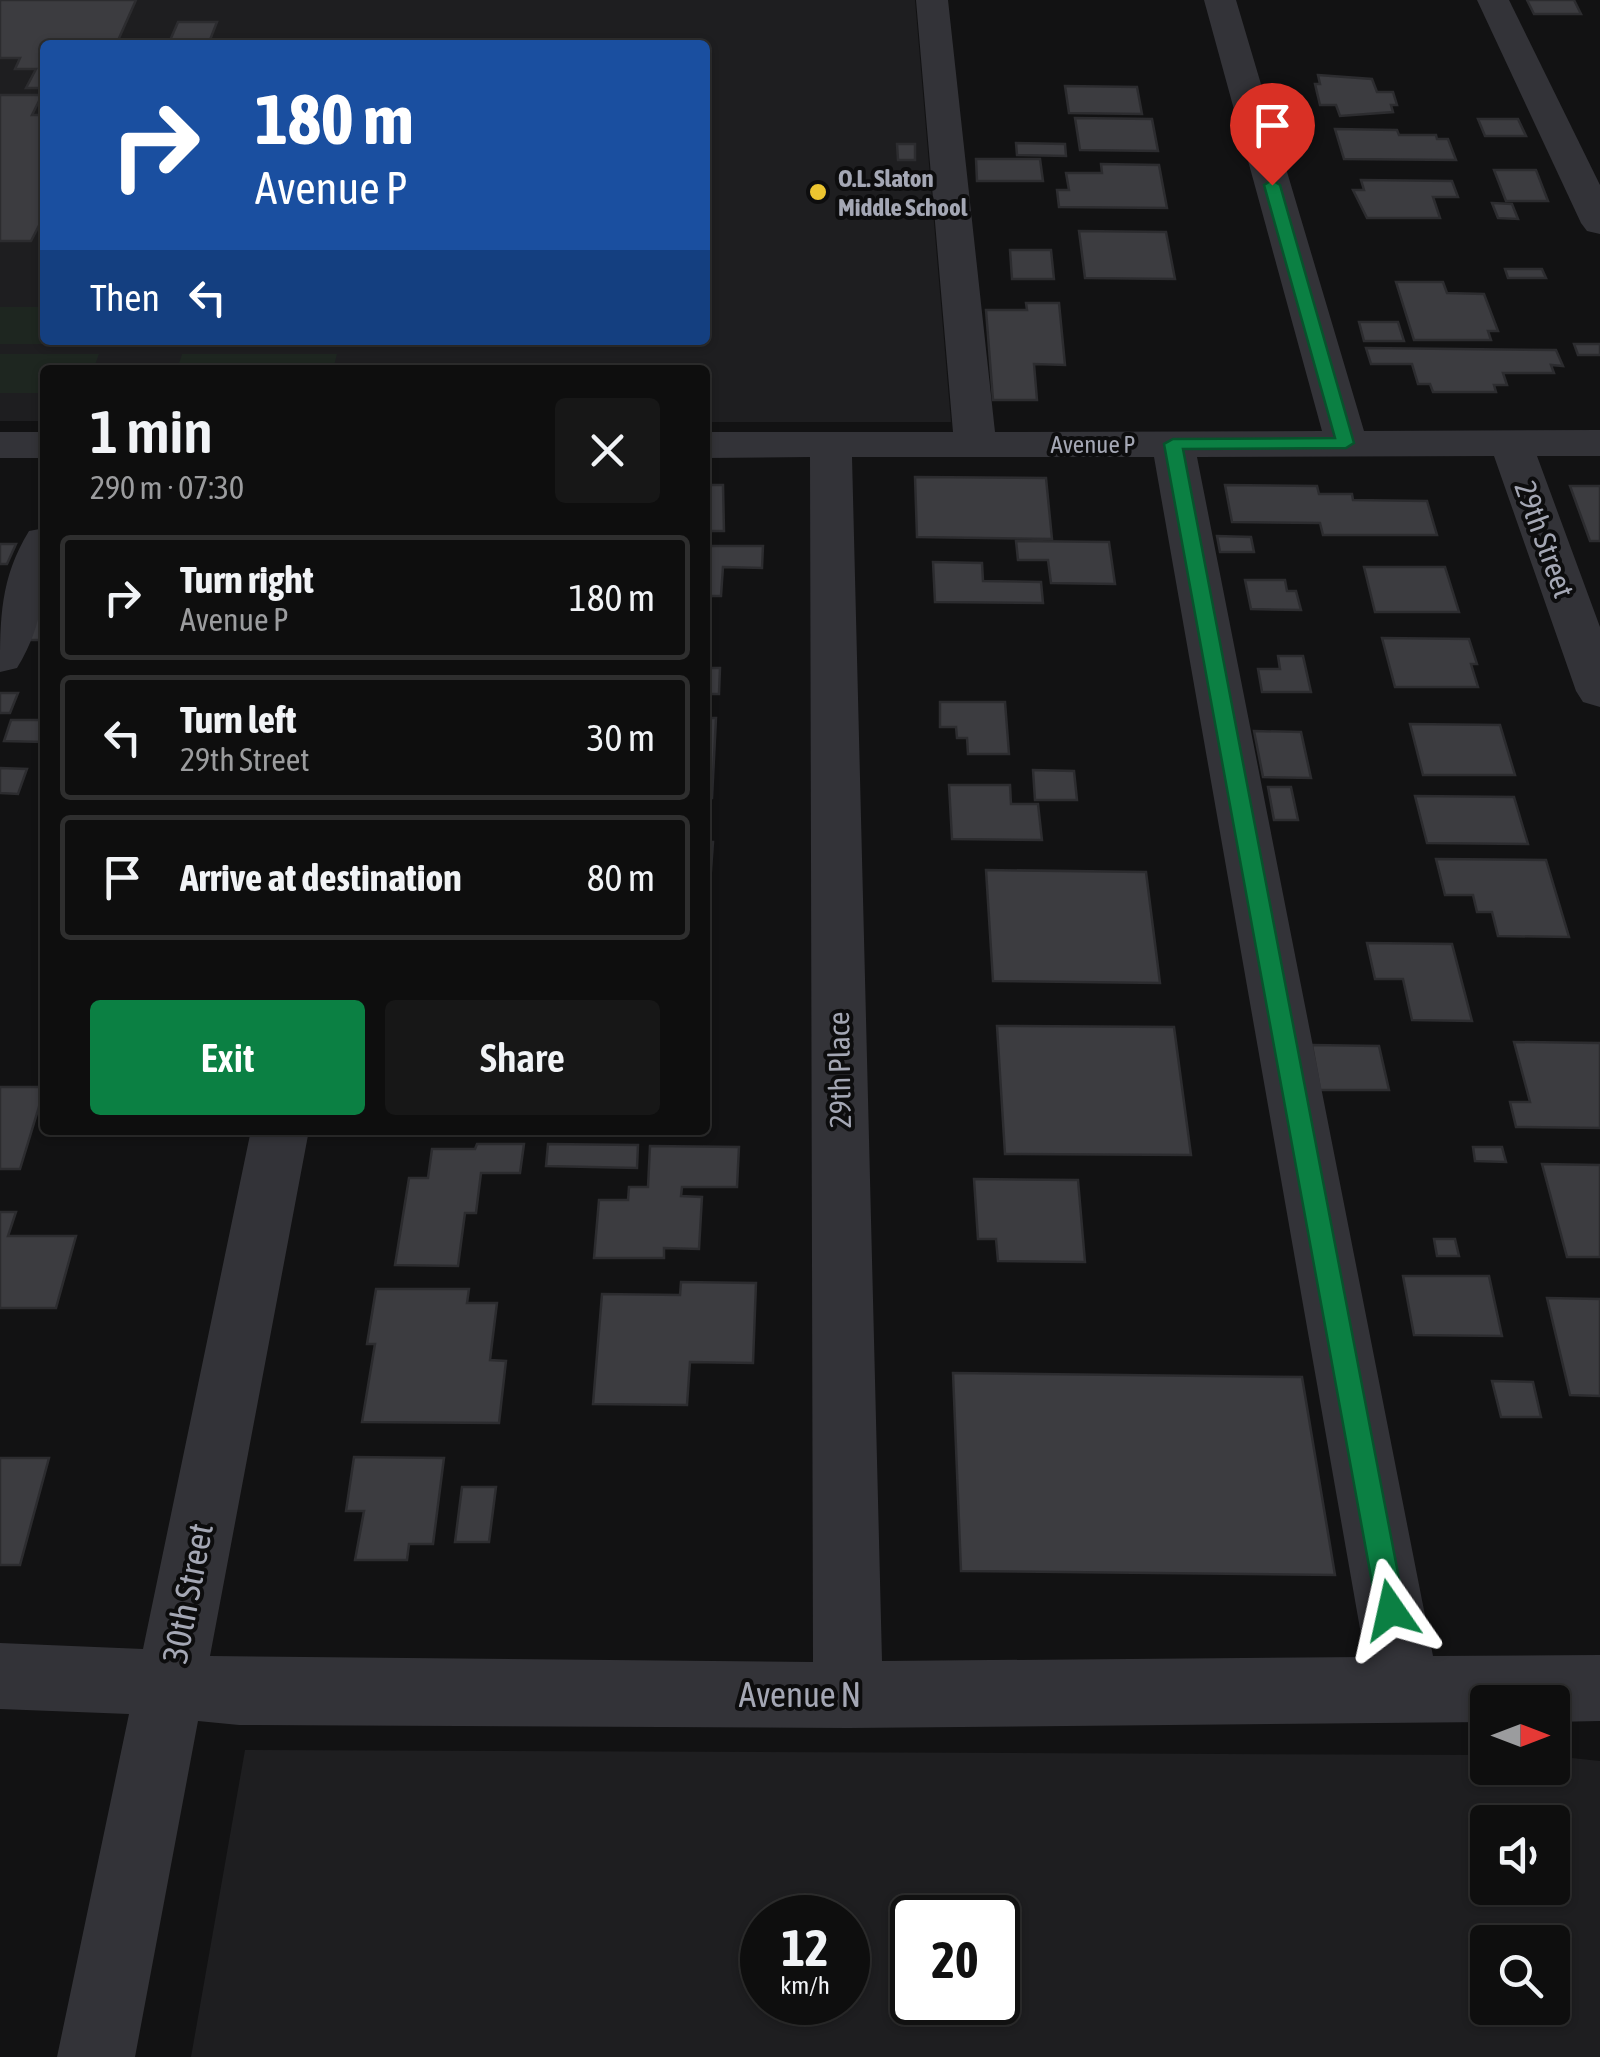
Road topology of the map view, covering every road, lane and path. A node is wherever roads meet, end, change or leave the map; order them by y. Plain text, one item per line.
1 (932, 0) edge
2 (1220, 0) edge
3 (1492, 0) edge
4 (1600, 223) edge
5 (1346, 443) junction
6 (1511, 443) junction
7 (1600, 443) edge
8 (831, 444) junction
9 (975, 444) junction
10 (1173, 444) junction
11 (0, 445) edge
12 (40, 445) edge
13 (710, 445) edge
14 (40, 555) edge
15 (0, 657) edge
16 (1600, 691) edge
17 (279, 1135) edge
18 (0, 1676) edge
19 (169, 1685) junction
20 (1406, 1688) junction
21 (1600, 1688) edge
22 (848, 1695) junction
23 (96, 2057) edge

1 - 9 street
2 - 5 street
3 - 4 street
5 - 6 street, Avenue P
5 - 10 street, Avenue P
6 - 7 street, Avenue P
6 - 16 street, 29th Street
8 - 9 street, Avenue P
8 - 13 street, Avenue P
8 - 22 street, 29th Place
9 - 10 street, Avenue P
10 - 20 street
11 - 12 street
14 - 15 street
17 - 19 street, 30th Street
18 - 19 street, Avenue N
19 - 22 street, Avenue N
19 - 23 street, 30th Street
20 - 21 street, Avenue N
20 - 22 street, Avenue N

